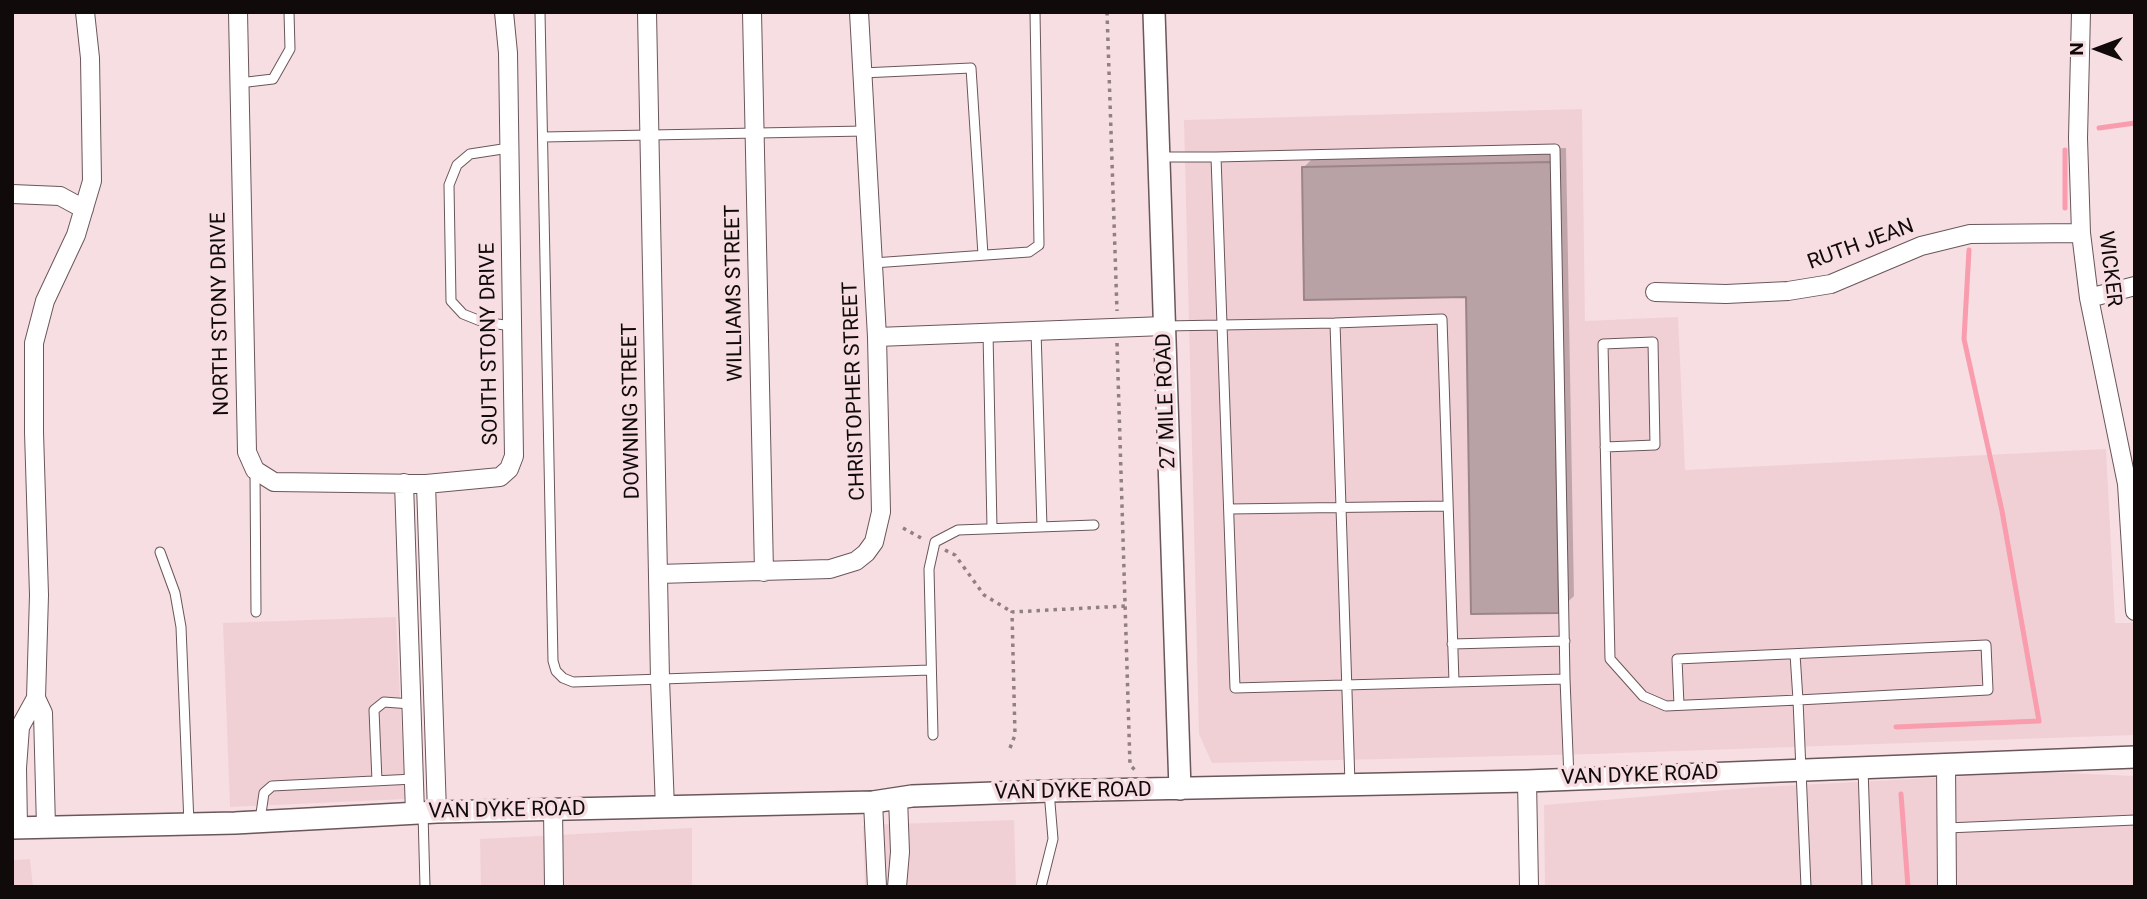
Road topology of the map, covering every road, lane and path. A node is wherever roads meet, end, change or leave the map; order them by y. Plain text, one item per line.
1 (85, 12) edge
2 (238, 12) edge
3 (289, 12) edge
4 (503, 12) edge
5 (540, 12) edge
6 (647, 12) edge
7 (752, 12) edge
8 (859, 12) edge
9 (1035, 12) edge
10 (1107, 12) edge
11 (1154, 12) edge
12 (2081, 12) edge
13 (860, 73) junction
14 (239, 83) junction
15 (865, 131) junction
16 (755, 134) junction
17 (650, 136) junction
18 (542, 137) junction
19 (509, 148) junction
20 (1158, 157) junction
21 (1216, 157) junction
22 (12, 194) edge
23 (84, 209) junction
24 (2081, 233) junction
25 (983, 255) junction
26 (873, 263) junction
27 (2135, 286) edge
28 (1655, 292) dead end
29 (2088, 298) junction
30 (1117, 316) dead end
31 (1335, 323) junction
32 (1222, 325) junction
33 (512, 326) junction
34 (1164, 326) junction
35 (1036, 331) junction
36 (988, 333) junction
37 (877, 337) junction
38 (1118, 342) dead end
39 (1605, 447) junction
40 (255, 470) junction
41 (404, 483) junction
42 (426, 484) junction
43 (1448, 506) junction
44 (1340, 507) junction
45 (1228, 509) junction
46 (1094, 525) dead end
47 (1042, 527) junction
48 (903, 528) dead end
49 (992, 528) junction
50 (934, 544) junction
51 (159, 552) dead end
52 (764, 572) junction
53 (658, 574) junction
54 (1125, 606) junction
55 (2135, 611) edge
56 (256, 612) dead end
57 (1012, 612) junction
58 (1565, 641) junction
59 (1452, 644) junction
60 (1795, 654) junction
61 (930, 670) junction
62 (660, 679) junction
63 (1565, 679) junction
64 (1454, 682) junction
65 (1346, 685) junction
66 (36, 698) junction
67 (1798, 700) junction
68 (411, 704) junction
69 (1679, 705) junction
70 (933, 735) dead end
71 (1010, 748) dead end
72 (2135, 757) edge
73 (1946, 764) junction
74 (1863, 767) junction
75 (1801, 769) junction
76 (1140, 772) dead end
77 (414, 779) junction
78 (1569, 779) junction
79 (377, 780) junction
80 (1527, 781) junction
81 (1350, 784) junction
82 (1180, 789) junction
83 (1049, 791) junction
84 (898, 799) junction
85 (873, 802) junction
86 (665, 808) junction
87 (553, 809) junction
88 (425, 813) junction
89 (2135, 820) edge
90 (260, 821) junction
91 (189, 824) junction
92 (46, 827) junction
93 (15, 828) edge
94 (1947, 828) junction
95 (425, 887) edge
96 (554, 887) edge
97 (877, 887) edge
98 (897, 887) edge
99 (1041, 887) edge
100 (1529, 887) edge
101 (1806, 887) edge
102 (1867, 887) edge
103 (1947, 887) edge

1 - 23 street
2 - 14 street, NORTH STONY DRIVE
3 - 14 lane
4 - 19 street, SOUTH STONY DRIVE
5 - 18 lane
6 - 17 street, DOWNING STREET
7 - 16 street, WILLIAMS STREET
8 - 13 street, CHRISTOPHER STREET
9 - 25 lane
10 - 30 path
11 - 20 street, 27 MILE ROAD
12 - 24 street, WICKER
13 - 15 street, CHRISTOPHER STREET
13 - 25 lane
14 - 40 street, NORTH STONY DRIVE
15 - 16 lane
15 - 26 street, CHRISTOPHER STREET
16 - 17 lane
16 - 52 street, WILLIAMS STREET
17 - 18 lane
17 - 53 street, DOWNING STREET
18 - 62 lane
19 - 33 street, SOUTH STONY DRIVE
19 - 33 lane
20 - 21 lane
20 - 34 street, 27 MILE ROAD
21 - 32 lane
21 - 58 lane
22 - 23 street
23 - 66 street
24 - 28 street, RUTH JEAN
24 - 29 street, WICKER
25 - 26 lane
26 - 37 street, CHRISTOPHER STREET
27 - 29 street
29 - 55 street, WICKER
31 - 32 lane
31 - 43 lane
31 - 44 lane
32 - 34 lane
32 - 45 lane
33 - 42 street, SOUTH STONY DRIVE
34 - 35 street
34 - 82 street, 27 MILE ROAD
35 - 36 street
35 - 47 lane
36 - 37 street
36 - 49 lane
37 - 52 street, CHRISTOPHER STREET
38 - 54 path
39 - 39 lane
39 - 69 lane
40 - 41 street, SOUTH STONY DRIVE
40 - 56 lane, NORTH STONY DRIVE
41 - 42 street, SOUTH STONY DRIVE
41 - 68 street
42 - 88 street
43 - 44 lane
43 - 59 lane
44 - 45 lane
44 - 65 lane
45 - 65 lane
46 - 47 lane
47 - 49 lane
48 - 50 path
49 - 50 lane
50 - 57 path
50 - 61 lane
51 - 91 lane
52 - 53 street, CHRISTOPHER STREET
53 - 62 street, DOWNING STREET
54 - 57 path
54 - 76 path
57 - 71 path
58 - 59 lane
58 - 63 lane
59 - 64 lane
60 - 67 lane
60 - 67 lane
60 - 69 lane
61 - 62 lane
61 - 70 lane
62 - 86 street, DOWNING STREET
63 - 64 lane
63 - 78 lane
64 - 65 lane
65 - 81 lane
66 - 92 street
66 - 93 street
67 - 69 lane
67 - 75 lane
68 - 77 street
68 - 79 lane
72 - 73 street, VAN DYKE ROAD
73 - 74 street, VAN DYKE ROAD
73 - 94 street
74 - 75 street, VAN DYKE ROAD
74 - 102 lane
75 - 78 street, VAN DYKE ROAD
75 - 101 lane
77 - 79 lane
77 - 88 street
78 - 80 street, VAN DYKE ROAD
79 - 90 lane
80 - 81 street, VAN DYKE ROAD
80 - 100 street
81 - 82 street, VAN DYKE ROAD
82 - 83 street, VAN DYKE ROAD
83 - 84 street, VAN DYKE ROAD
83 - 99 lane
84 - 85 street, VAN DYKE ROAD
84 - 98 street
85 - 86 street, VAN DYKE ROAD
85 - 97 street
86 - 87 street, VAN DYKE ROAD
87 - 88 street, VAN DYKE ROAD
87 - 96 street
88 - 90 street, VAN DYKE ROAD
88 - 95 lane
89 - 94 lane
90 - 91 street, VAN DYKE ROAD
91 - 92 street, VAN DYKE ROAD
92 - 93 street, VAN DYKE ROAD
94 - 103 street

